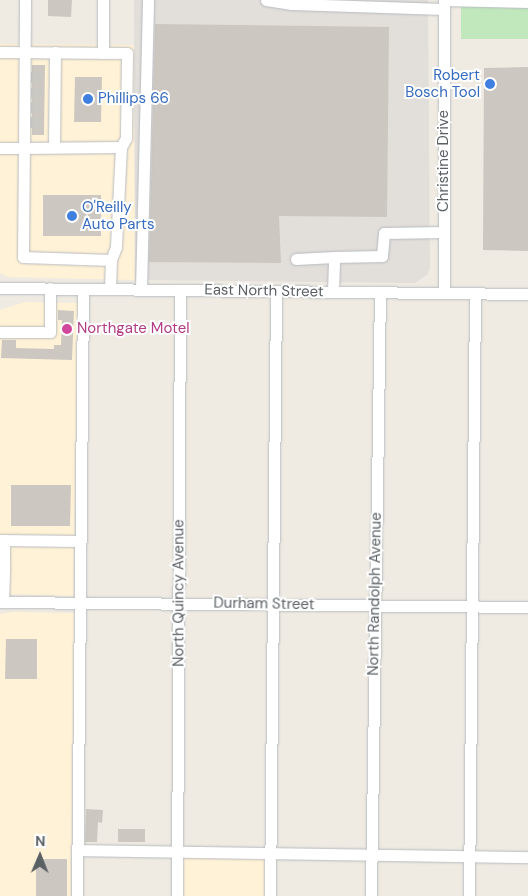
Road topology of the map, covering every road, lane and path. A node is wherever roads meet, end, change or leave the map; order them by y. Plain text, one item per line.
1 (25, 0) edge
2 (103, 0) edge
3 (148, 0) edge
4 (266, 0) edge
5 (292, 2) edge
6 (528, 2) edge
7 (444, 3) edge
8 (416, 4) edge
9 (0, 52) edge
10 (24, 52) junction
11 (55, 52) junction
12 (104, 53) junction
13 (54, 147) junction
14 (121, 147) junction
15 (0, 148) edge
16 (24, 148) junction
17 (444, 232) junction
18 (334, 258) junction
19 (296, 259) dead end
20 (111, 260) junction
21 (0, 288) edge
22 (50, 288) junction
23 (83, 289) junction
24 (110, 289) junction
25 (141, 289) junction
26 (180, 290) junction
27 (276, 291) junction
28 (333, 291) junction
29 (380, 292) junction
30 (444, 293) junction
31 (476, 293) junction
32 (528, 294) edge
33 (0, 332) edge
34 (2, 540) edge
35 (80, 541) junction
36 (2, 568) edge
37 (2, 602) edge
38 (80, 602) junction
39 (179, 603) junction
40 (273, 604) junction
41 (375, 605) junction
42 (472, 606) junction
43 (528, 607) edge
44 (77, 850) junction
45 (178, 853) junction
46 (271, 854) junction
47 (371, 855) junction
48 (469, 856) junction
49 (528, 857) edge
50 (77, 896) edge
51 (177, 896) edge
52 (270, 896) edge
53 (370, 896) edge
54 (469, 896) edge

1 - 10 street
2 - 12 street
3 - 25 street
4 - 5 street
5 - 8 street
6 - 7 street
7 - 8 street
7 - 17 street, Christine Drive
9 - 10 street
10 - 11 street
10 - 16 street
11 - 12 street
11 - 13 street
12 - 14 street
13 - 14 street
13 - 16 street
14 - 20 street
15 - 16 street
16 - 20 street
17 - 18 street
17 - 30 street, Christine Drive
18 - 19 street
18 - 28 street
20 - 24 street
21 - 22 street, East North Street
22 - 23 street, East North Street
22 - 33 street
23 - 24 street, East North Street
23 - 35 street
24 - 25 street, East North Street
25 - 26 street, East North Street
26 - 27 street, East North Street
26 - 39 street, North Quincy Avenue
27 - 28 street, East North Street
27 - 40 street
28 - 29 street, East North Street
29 - 30 street, East North Street
29 - 41 street, North Randolph Avenue
30 - 31 street, East North Street
31 - 32 street, East North Street
31 - 42 street
34 - 35 street
34 - 36 street
35 - 38 street
36 - 37 street
37 - 38 street, Durham Street
38 - 39 street, Durham Street
38 - 44 street
39 - 40 street, Durham Street
39 - 45 street, North Quincy Avenue
40 - 41 street, Durham Street
40 - 46 street
41 - 42 street, Durham Street
41 - 47 street, North Randolph Avenue
42 - 43 street, Durham Street
42 - 48 street
44 - 45 street
44 - 50 street
45 - 46 street
45 - 51 street, North Quincy Avenue
46 - 47 street
46 - 52 street
47 - 48 street
47 - 53 street, North Randolph Avenue
48 - 49 street
48 - 54 street

